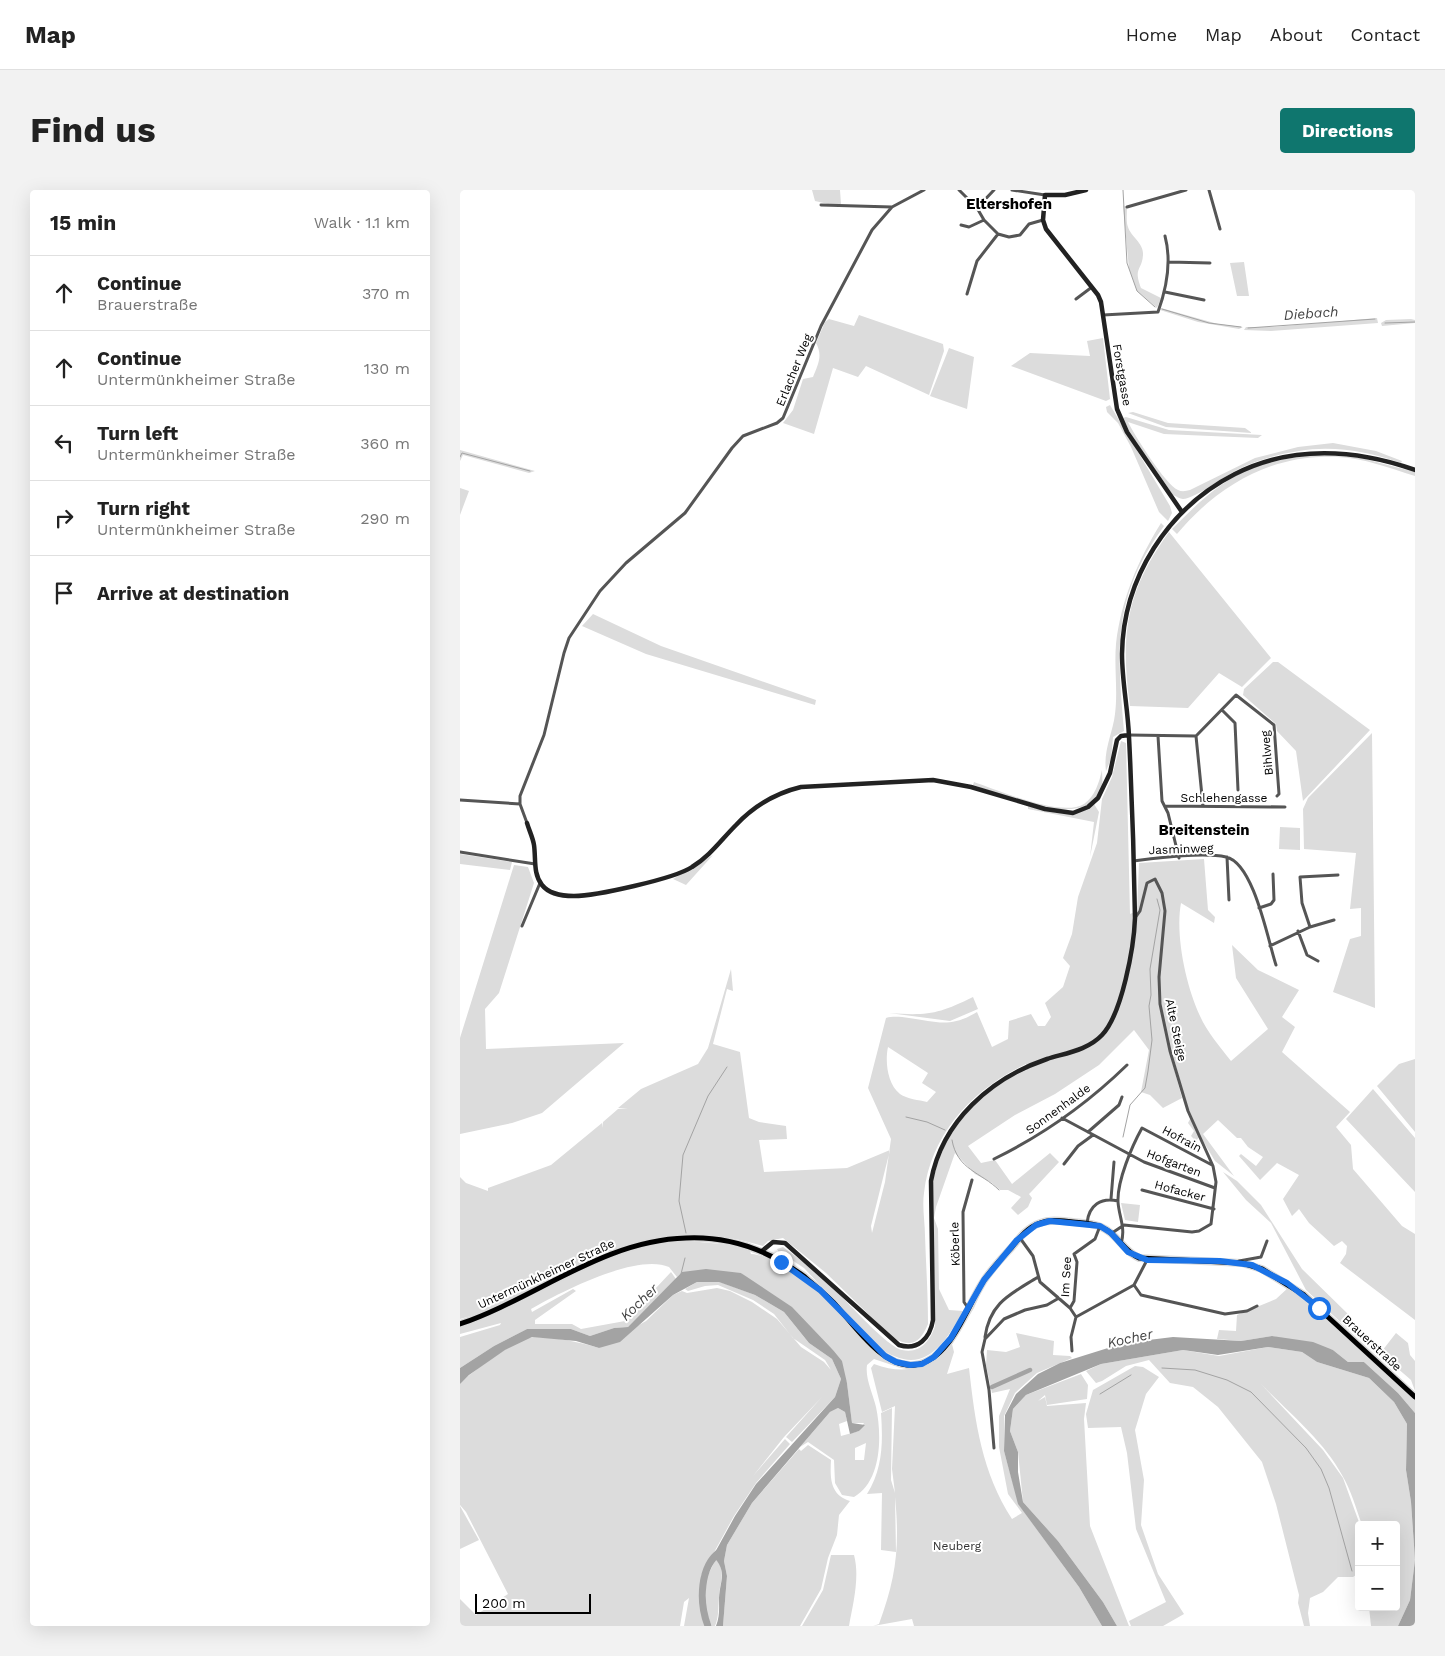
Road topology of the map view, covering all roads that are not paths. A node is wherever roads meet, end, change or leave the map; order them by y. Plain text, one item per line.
1 (924, 190) edge
2 (959, 190) edge
3 (994, 190) edge
4 (1012, 190) edge
5 (1086, 190) edge
6 (1186, 190) edge
7 (1209, 190) edge
8 (1039, 192) edge
9 (1045, 195) junction
10 (821, 205) dead end
11 (892, 207) junction
12 (1127, 207) dead end
13 (977, 208) junction
14 (984, 220) junction
15 (1043, 220) junction
16 (961, 225) dead end
17 (1220, 229) dead end
18 (998, 234) junction
19 (1165, 236) dead end
20 (1169, 262) junction
21 (1210, 263) dead end
22 (1092, 286) junction
23 (1165, 292) junction
24 (967, 294) dead end
25 (1076, 299) dead end
26 (1204, 300) dead end
27 (1103, 315) junction
28 (1415, 470) edge
29 (1182, 512) junction
30 (1222, 710) junction
31 (1129, 735) junction
32 (1158, 736) junction
33 (1196, 736) junction
34 (1238, 790) dead end
35 (1277, 796) dead end
36 (460, 800) edge
37 (520, 804) junction
38 (1164, 806) junction
39 (1203, 806) junction
40 (1284, 807) dead end
41 (527, 823) joint
42 (460, 852) edge
43 (1227, 857) junction
44 (1178, 858) junction
45 (1134, 861) junction
46 (536, 864) junction
47 (1274, 874) dead end
48 (1338, 875) dead end
49 (540, 883) junction
50 (1230, 900) dead end
51 (1259, 908) junction
52 (1136, 918) junction
53 (1334, 920) dead end
54 (522, 926) dead end
55 (1312, 926) junction
56 (1298, 931) junction
57 (1270, 946) junction
58 (1318, 961) dead end
59 (1276, 965) dead end
60 (1127, 1066) dead end
61 (1122, 1097) dead end
62 (1062, 1118) junction
63 (1088, 1132) junction
64 (1093, 1135) junction
65 (1128, 1153) junction
66 (994, 1159) dead end
67 (1114, 1162) dead end
68 (1064, 1164) dead end
69 (1213, 1166) junction
70 (972, 1180) dead end
71 (1215, 1188) junction
72 (1142, 1190) dead end
73 (1111, 1199) junction
74 (1118, 1201) junction
75 (1214, 1209) junction
76 (1087, 1223) junction
77 (1124, 1225) junction
78 (1100, 1226) junction
79 (1111, 1233) junction
80 (1020, 1238) junction
81 (1267, 1241) dead end
82 (1121, 1245) junction
83 (762, 1251) junction
84 (1147, 1260) junction
85 (1236, 1262) junction
86 (1038, 1277) junction
87 (1134, 1285) junction
88 (1059, 1298) junction
89 (1257, 1306) dead end
90 (968, 1308) junction
91 (1070, 1308) junction
92 (1076, 1316) junction
93 (460, 1324) edge
94 (985, 1339) junction
95 (1072, 1350) dead end
96 (1415, 1397) edge
97 (994, 1448) dead end

1 - 11 street
2 - 13 street
3 - 13 street
4 - 8 street
5 - 9 main road
6 - 12 street
7 - 17 street
8 - 9 street
9 - 15 main road
10 - 11 street
11 - 37 street, Erlacher Weg
13 - 14 street
14 - 16 street
14 - 18 street
15 - 18 street
15 - 22 main road, Forstgasse
18 - 24 street
19 - 20 street
20 - 21 street
20 - 23 street
22 - 25 street
22 - 27 main road, Forstgasse
23 - 26 street
23 - 27 street
27 - 29 main road, Forstgasse
28 - 29 main road
29 - 31 main road
30 - 33 street
30 - 34 street
30 - 35 street, Bihlweg
31 - 32 street
31 - 45 main road
31 - 49 main road
32 - 33 street
32 - 38 street
33 - 39 street
36 - 37 street
37 - 41 street
38 - 39 street, Schlehengasse
38 - 44 street
39 - 40 street, Schlehengasse
41 - 46 main road
42 - 46 street
43 - 44 street, Jasminweg
43 - 50 street
43 - 51 street, Jasminweg
44 - 45 street, Jasminweg
45 - 52 main road
46 - 49 main road
47 - 51 street
48 - 55 street
49 - 54 street
51 - 57 street, Jasminweg
52 - 69 street, Alte Steige
52 - 83 main road
53 - 55 street
55 - 56 street
56 - 57 street
56 - 58 street
57 - 59 street, Jasminweg
60 - 62 street, Sonnenhalde
61 - 63 street
62 - 63 street, Hofgarten
62 - 66 street, Sonnenhalde
63 - 64 street, Hofgarten
64 - 65 street, Hofgarten
64 - 68 street
65 - 69 street, Hofrain
65 - 71 street, Hofgarten
65 - 74 street
67 - 73 street
69 - 71 street
70 - 90 street, Köberle
71 - 75 street
72 - 75 street, Hofacker
73 - 74 street
73 - 76 street
74 - 77 street
75 - 77 street
76 - 78 main road, Untermünkheimer Straße
76 - 80 main road, Untermünkheimer Straße
77 - 79 street
77 - 82 street
78 - 79 main road, Untermünkheimer Straße
78 - 91 street, Im See
79 - 82 main road, Untermünkheimer Straße
80 - 86 street
80 - 90 main road, Untermünkheimer Straße
81 - 85 street
82 - 84 main road, Brauerstraße
83 - 90 main road, Untermünkheimer Straße
83 - 93 main road, Untermünkheimer Straße
84 - 85 main road, Brauerstraße
84 - 87 street
85 - 96 main road, Brauerstraße
86 - 88 street
86 - 94 street
87 - 89 street
87 - 92 street
88 - 91 street
88 - 94 street
91 - 92 street
92 - 95 street
94 - 97 street

